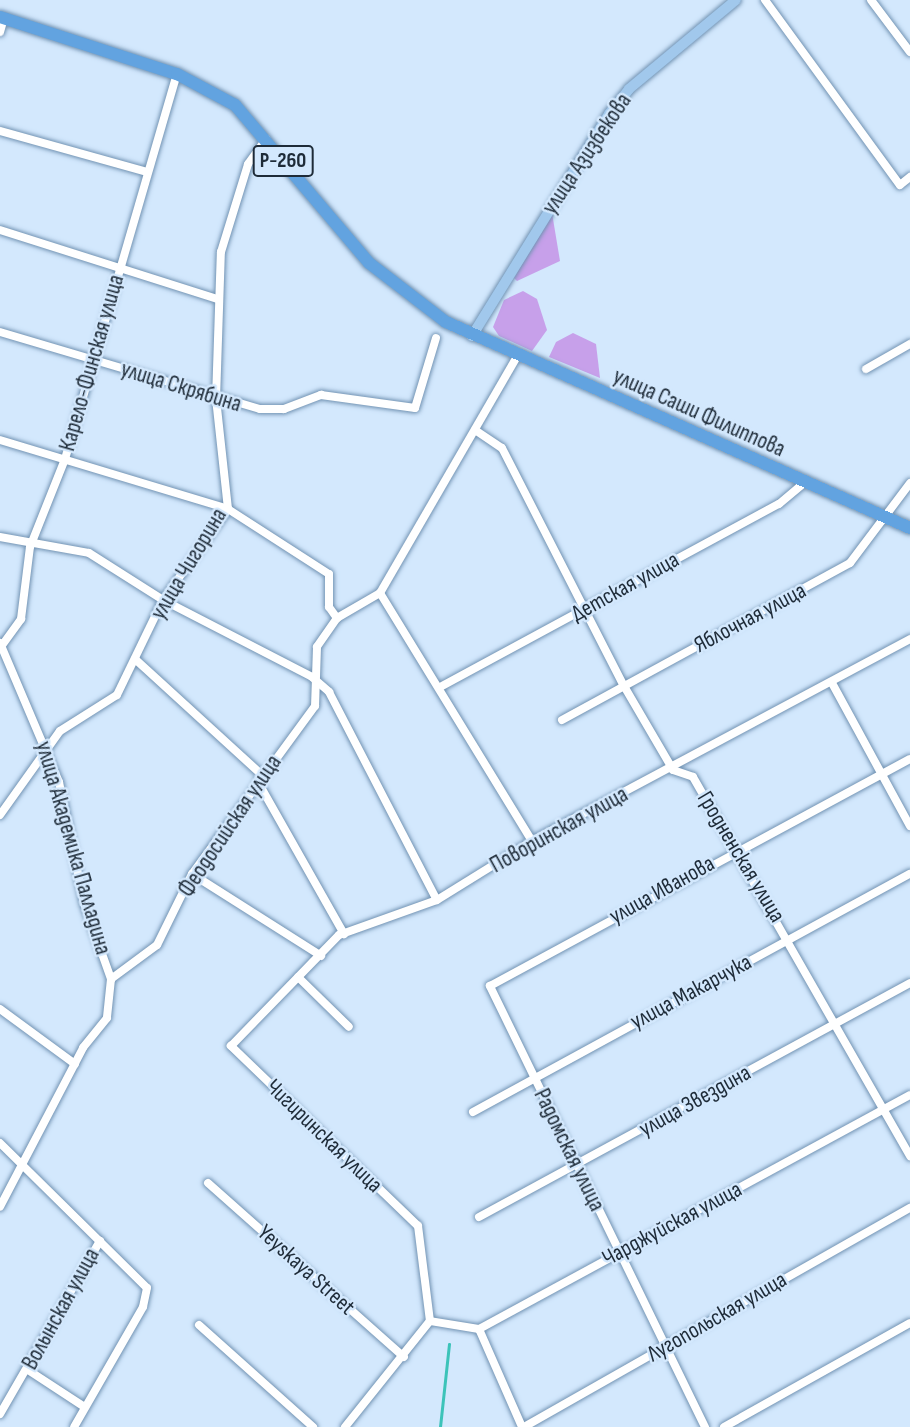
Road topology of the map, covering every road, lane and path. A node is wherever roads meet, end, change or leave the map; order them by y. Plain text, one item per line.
1 (736, 0) edge
2 (765, 0) edge
3 (871, 0) edge
4 (2, 18) edge
5 (0, 32) edge
6 (910, 52) edge
7 (177, 74) junction
8 (0, 131) edge
9 (266, 139) junction
10 (147, 172) junction
11 (910, 177) edge
12 (0, 230) edge
13 (121, 265) junction
14 (216, 299) junction
15 (0, 332) edge
16 (472, 336) junction
17 (436, 338) dead end
18 (910, 344) edge
19 (517, 357) junction
20 (93, 360) junction
21 (866, 369) dead end
22 (216, 399) junction
23 (475, 430) junction
24 (0, 440) edge
25 (65, 459) junction
26 (805, 482) junction
27 (910, 484) edge
28 (228, 509) junction
29 (884, 516) junction
30 (909, 528) edge
31 (0, 537) edge
32 (30, 547) junction
33 (380, 593) junction
34 (163, 600) junction
35 (581, 612) junction
36 (337, 618) junction
37 (910, 639) edge
38 (2, 644) edge
39 (135, 659) junction
40 (312, 677) junction
41 (832, 683) junction
42 (442, 686) junction
43 (624, 686) junction
44 (562, 720) dead end
45 (46, 758) junction
46 (910, 759) edge
47 (673, 769) junction
48 (881, 775) junction
49 (260, 778) junction
50 (0, 815) edge
51 (910, 826) edge
52 (532, 841) junction
53 (735, 849) junction
54 (192, 874) junction
55 (910, 874) edge
56 (437, 900) junction
57 (344, 934) junction
58 (791, 939) junction
59 (321, 956) junction
60 (298, 977) junction
61 (111, 979) junction
62 (910, 984) edge
63 (490, 986) joint
64 (0, 1009) edge
65 (834, 1024) junction
66 (349, 1027) dead end
67 (231, 1046) joint
68 (75, 1064) junction
69 (534, 1077) junction
70 (910, 1096) edge
71 (881, 1111) junction
72 (473, 1112) dead end
73 (0, 1143) edge
74 (910, 1156) edge
75 (576, 1166) junction
76 (23, 1168) junction
77 (208, 1183) dead end
78 (0, 1208) edge
79 (910, 1208) edge
80 (479, 1217) dead end
81 (100, 1241) junction
82 (620, 1252) junction
83 (430, 1321) junction
84 (910, 1323) edge
85 (199, 1325) dead end
86 (479, 1329) junction
87 (666, 1346) junction
88 (404, 1357) junction
89 (28, 1370) junction
90 (83, 1406) junction
91 (0, 1414) edge
92 (74, 1427) edge
93 (313, 1427) edge
94 (345, 1427) edge
95 (523, 1427) edge
96 (705, 1427) edge
97 (724, 1427) edge

1 - 16 main road, улица Азизбекова
2 - 11 street
3 - 6 street
4 - 5 street
4 - 7 highway, Р-260
7 - 9 highway, Р-260
7 - 10 street, Карело-Финская улица
8 - 10 street
9 - 14 street, улица Чигорина
9 - 16 highway, Р-260
10 - 13 street, Карело-Финская улица
12 - 13 street
13 - 14 street
13 - 20 street, Карело-Финская улица
14 - 22 street, улица Чигорина
15 - 20 street, улица Скрябина
16 - 19 highway, улица Саши Филиппова / Р-260
17 - 22 street, улица Скрябина
18 - 21 street
19 - 23 street
19 - 26 highway, улица Саши Филиппова / Р-260
20 - 22 street, улица Скрябина
20 - 25 street, Карело-Финская улица
22 - 28 street, улица Чигорина
23 - 33 street
23 - 35 street, Гродненская улица
24 - 25 street
25 - 28 street
25 - 32 street, Карело-Финская улица
26 - 29 highway, улица Саши Филиппова / Р-260
26 - 35 street, Детская улица
27 - 29 street, Яблочная улица
28 - 34 street, улица Чигорина
28 - 36 street
29 - 30 highway, улица Саши Филиппова / Р-260
29 - 43 street, Яблочная улица
31 - 32 street
32 - 34 street
32 - 38 street, Карело-Финская улица
33 - 36 street
33 - 42 street
34 - 39 street, улица Чигорина
34 - 40 street
35 - 42 street, Детская улица
35 - 43 street, Гродненская улица
36 - 40 street, Феодосийская улица
37 - 41 street, Поворинская улица
38 - 45 street, улица Академика Палладина
39 - 45 street, улица Чигорина
39 - 49 street
40 - 49 street, Феодосийская улица
40 - 56 street
41 - 47 street, Поворинская улица
41 - 48 street
42 - 52 street
43 - 44 street, Яблочная улица
43 - 47 street, Гродненская улица
45 - 50 street, улица Чигорина
45 - 61 street, улица Академика Палладина
46 - 48 street, улица Иванова
47 - 52 street, Поворинская улица
47 - 53 street, Гродненская улица
48 - 51 street
48 - 53 street, улица Иванова
49 - 54 street, Феодосийская улица
49 - 57 street
52 - 56 street, Поворинская улица
53 - 58 street, Гродненская улица
53 - 63 street, улица Иванова
54 - 59 street
54 - 61 street, Феодосийская улица
55 - 58 street, улица Макарчука
56 - 57 street, Поворинская улица
57 - 59 street, Поворинская улица
58 - 65 street, Гродненская улица
58 - 69 street, улица Макарчука
59 - 60 street, Поворинская улица
60 - 66 street
60 - 67 street, Поворинская улица
61 - 68 street
62 - 65 street, улица Звездина
63 - 69 street, Радомская улица
64 - 68 street
65 - 71 street, Гродненская улица
65 - 75 street, улица Звездина
67 - 83 street, Чигиринская улица
68 - 76 street
69 - 72 street, улица Макарчука
69 - 75 street, Радомская улица
70 - 71 street, Чарджуйская улица
71 - 74 street, Гродненская улица
71 - 82 street, Чарджуйская улица
73 - 76 street
75 - 80 street, улица Звездина
75 - 82 street, Радомская улица
76 - 78 street
76 - 81 street
77 - 88 street, Yeyskaya Street
79 - 87 street, Лугопольская улица
81 - 89 street, Волынская улица
81 - 90 street
82 - 86 street, Чарджуйская улица
82 - 87 street, Радомская улица
83 - 86 street
83 - 88 street
84 - 97 street
85 - 93 street
86 - 95 street
87 - 95 street, Лугопольская улица
87 - 96 street, Радомская улица
88 - 94 street
89 - 90 street
89 - 91 street, Волынская улица
90 - 92 street

